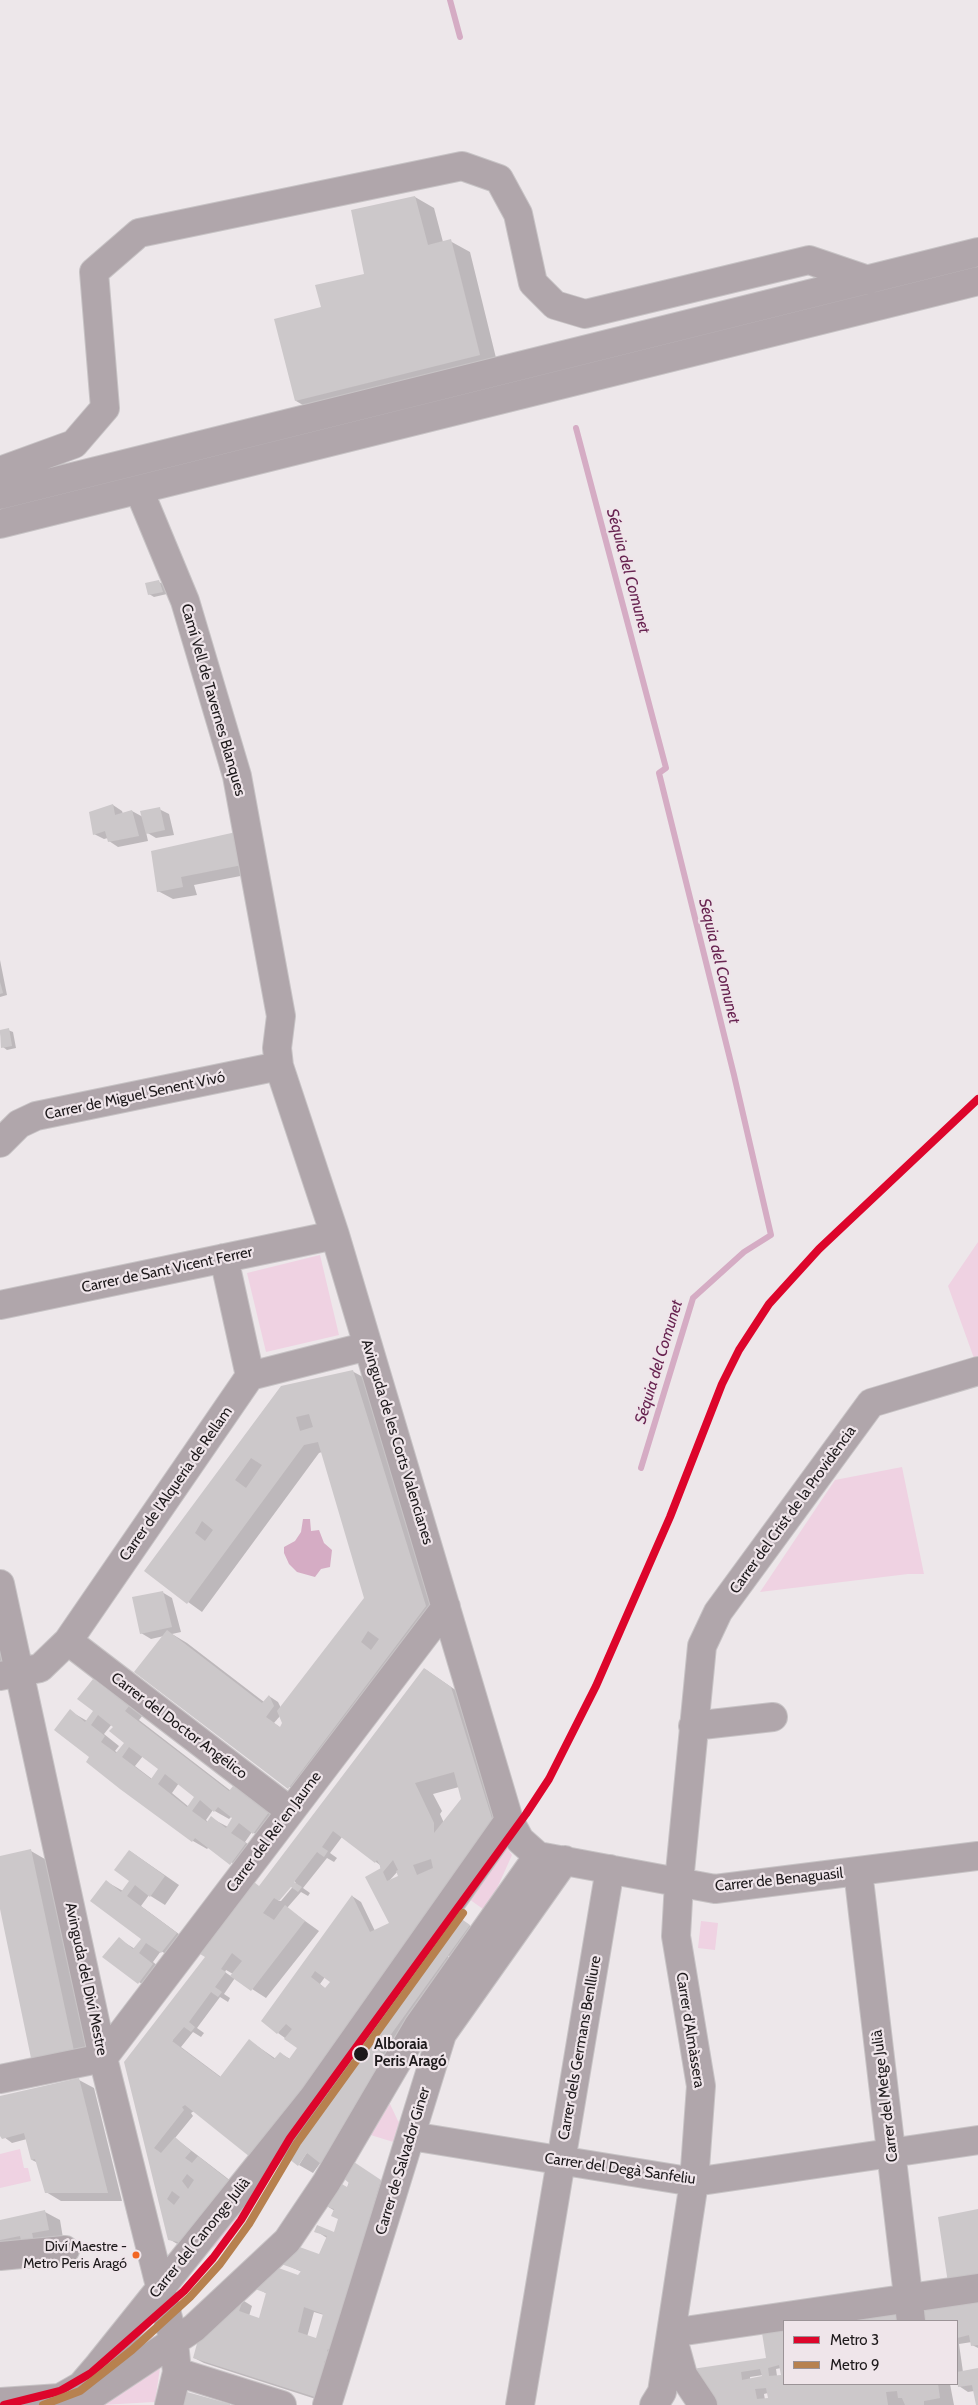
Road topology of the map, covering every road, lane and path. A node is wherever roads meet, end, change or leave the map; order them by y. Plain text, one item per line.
1 (978, 252) edge
2 (868, 280) junction
3 (978, 281) edge
4 (0, 471) edge
5 (139, 490) junction
6 (0, 495) edge
7 (0, 524) edge
8 (278, 1066) junction
9 (0, 1143) edge
10 (335, 1235) junction
11 (224, 1258) junction
12 (0, 1305) edge
13 (368, 1346) junction
14 (978, 1371) edge
15 (250, 1376) junction
16 (0, 1584) edge
17 (446, 1607) junction
18 (68, 1641) junction
19 (10, 1674) edge
20 (773, 1717) dead end
21 (693, 1726) junction
22 (290, 1811) junction
23 (509, 1820) junction
24 (538, 1856) junction
25 (978, 1856) edge
26 (564, 1860) junction
27 (610, 1869) junction
28 (858, 1871) junction
29 (679, 1882) junction
30 (103, 2058) junction
31 (0, 2079) edge
32 (411, 2136) junction
33 (978, 2140) edge
34 (892, 2153) junction
35 (561, 2160) junction
36 (694, 2182) junction
37 (65, 2250) dead end
38 (0, 2256) edge
39 (160, 2287) junction
40 (978, 2288) edge
41 (910, 2310) edge
42 (801, 2320) edge
43 (783, 2322) edge
44 (671, 2332) junction
45 (174, 2342) junction
46 (177, 2372) junction
47 (80, 2395) edge
48 (658, 2399) edge
49 (0, 2402) edge
50 (169, 2405) edge
51 (282, 2405) edge
52 (327, 2405) edge
53 (520, 2405) edge
54 (704, 2405) edge

1 - 2 street
2 - 4 street
2 - 6 street
3 - 5 street
5 - 7 street
5 - 8 street, Camí Vell de Tavernes Blanques
8 - 9 street, Carrer de Miguel Senent Vivó
8 - 10 street, Avinguda de les Corts Valencianes
10 - 11 street, Carrer de Sant Vicent Ferrer
10 - 13 street, Avinguda de les Corts Valencianes
11 - 12 street, Carrer de Sant Vicent Ferrer
11 - 15 street
13 - 15 street
13 - 17 street, Avinguda de les Corts Valencianes
14 - 21 street, Carrer del Crist de la Providència
15 - 18 street, Carrer de l'Alqueria de Rellam
16 - 19 street, Avinguda del Diví Mestre
17 - 22 street, Carrer del Rei en Jaume
17 - 23 street, Avinguda de les Corts Valencianes
18 - 19 street, Carrer de l'Alqueria de Rellam
18 - 22 street, Carrer del Doctor Angélico
19 - 30 street, Avinguda del Diví Mestre
20 - 21 street
21 - 29 street, Carrer d'Almàssera
22 - 30 street, Carrer del Rei en Jaume
23 - 24 street
23 - 39 street, Carrer del Canonge Julià
24 - 26 street, Carrer de Benaguasil
24 - 45 street
25 - 28 street, Carrer de Benaguasil
26 - 27 street, Carrer de Benaguasil
26 - 32 street, Carrer de Salvador Giner
27 - 29 street, Carrer de Benaguasil
27 - 35 street, Carrer dels Germans Benlliure
28 - 29 street, Carrer de Benaguasil
28 - 34 street, Carrer del Metge Julià
29 - 36 street, Carrer d'Almàssera
30 - 31 street
30 - 39 street, Avinguda del Diví Mestre
32 - 35 street, Carrer del Degà Sanfeliu
32 - 52 street, Carrer de Salvador Giner
33 - 34 street, Carrer del Degà Sanfeliu
34 - 36 street, Carrer del Degà Sanfeliu
34 - 41 street, Carrer del Metge Julià
35 - 36 street, Carrer del Degà Sanfeliu
35 - 53 street, Carrer dels Germans Benlliure
36 - 44 street, Carrer d'Almàssera
37 - 38 street
39 - 45 street, Avinguda del Diví Mestre
39 - 47 street, Carrer del Canonge Julià
40 - 41 street
41 - 42 street
43 - 44 street
44 - 48 street, Carrer d'Almàssera
44 - 54 street
45 - 46 street, Avinguda del Diví Mestre
45 - 47 street
46 - 50 street, Avinguda del Diví Mestre
46 - 51 street
47 - 49 street

